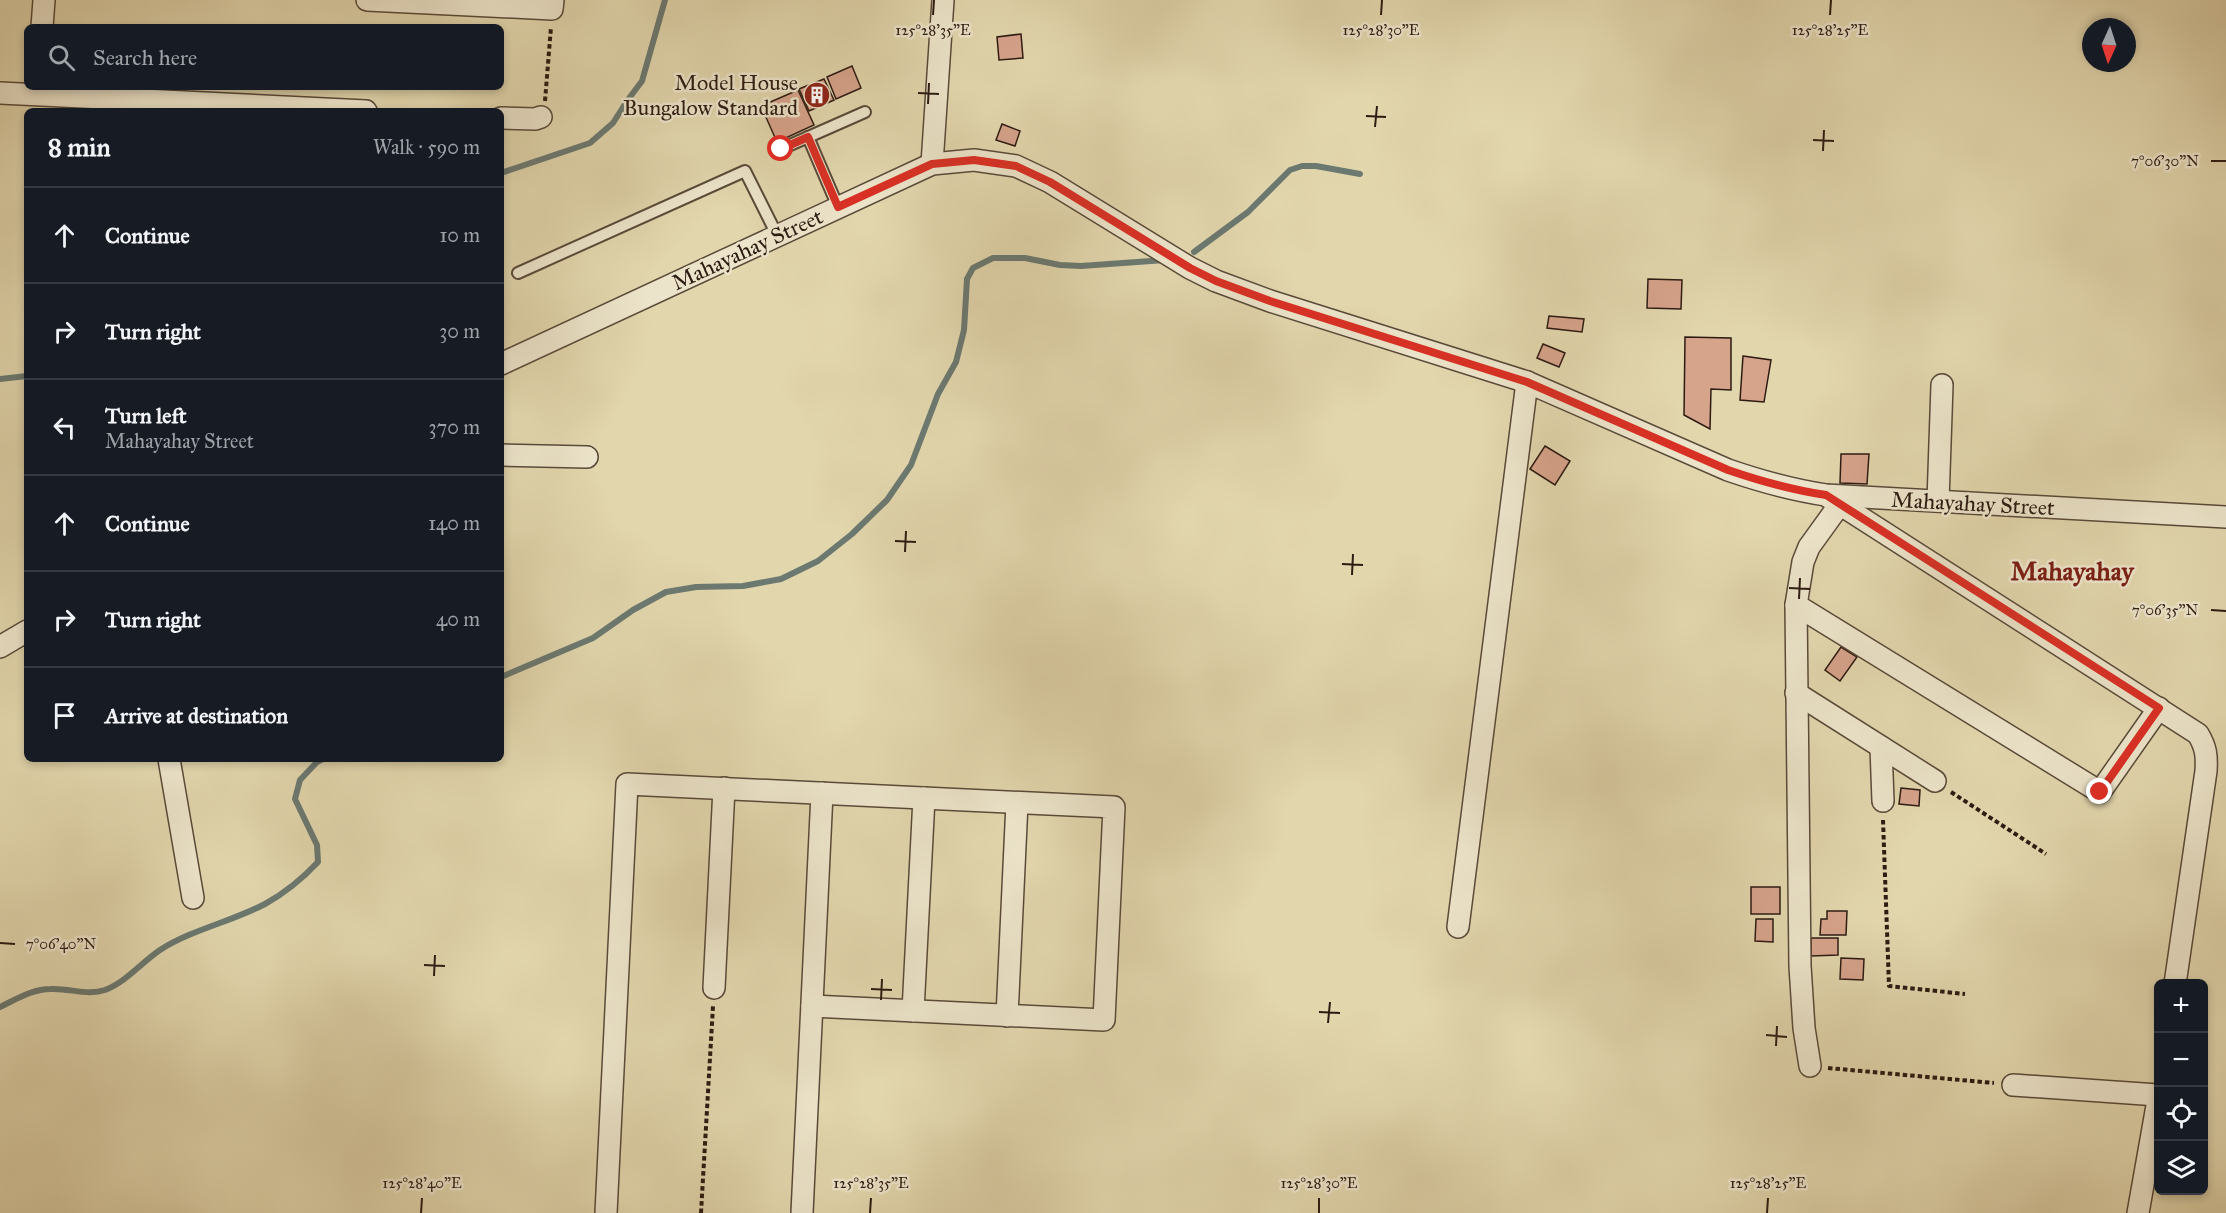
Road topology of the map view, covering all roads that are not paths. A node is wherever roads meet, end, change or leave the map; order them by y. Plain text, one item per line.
1 (44, 0) edge
2 (367, 0) edge
3 (943, 0) edge
4 (552, 4) edge
5 (42, 24) edge
6 (39, 91) edge
7 (0, 93) edge
8 (317, 108) edge
9 (865, 112) dead end
10 (542, 117) road end
11 (504, 118) edge
12 (808, 137) junction
13 (781, 149) dead end
14 (932, 164) junction
15 (838, 207) junction
16 (777, 235) junction
17 (518, 273) dead end
18 (504, 363) edge
19 (1527, 382) junction
20 (1942, 385) dead end
21 (504, 455) edge
22 (587, 457) dead end
23 (1833, 500) junction
24 (1938, 501) junction
25 (2226, 517) edge
26 (1796, 605) junction
27 (24, 633) edge
28 (0, 647) edge
29 (1796, 693) junction
30 (2159, 708) junction
31 (1881, 747) junction
32 (170, 762) edge
33 (1935, 781) road end
34 (724, 788) junction
35 (822, 793) junction
36 (924, 798) junction
37 (1883, 801) road end
38 (1017, 802) junction
39 (193, 898) dead end
40 (1458, 927) dead end
41 (2176, 979) edge
42 (714, 988) road end
43 (812, 1006) junction
44 (914, 1011) junction
45 (1007, 1016) junction
46 (1810, 1066) road end
47 (2013, 1085) road end
48 (2154, 1098) edge
49 (2154, 1121) edge
50 (606, 1213) edge
51 (802, 1213) edge
52 (2138, 1213) edge

1 - 5 street
2 - 4 street
3 - 14 street
6 - 7 street
6 - 8 street
9 - 12 lane
10 - 11 street
12 - 13 lane
12 - 15 lane
14 - 15 street, Mahayahay Street
14 - 19 street, Mahayahay Street
15 - 16 street, Mahayahay Street
16 - 17 lane
16 - 18 street, Mahayahay Street
19 - 23 street, Mahayahay Street
19 - 40 street
20 - 24 street
21 - 22 street
23 - 24 street, Mahayahay Street
23 - 26 street
23 - 30 street
24 - 25 street, Mahayahay Street
26 - 29 street
26 - 30 street
27 - 28 street
29 - 31 street
29 - 46 street
30 - 41 street
31 - 33 street
31 - 37 street
32 - 39 street
34 - 35 street
34 - 42 street
34 - 50 street
35 - 36 street
35 - 43 street
36 - 38 street
36 - 44 street
38 - 45 street
38 - 45 street
43 - 44 street
43 - 51 street
44 - 45 street
47 - 48 street
49 - 52 street

